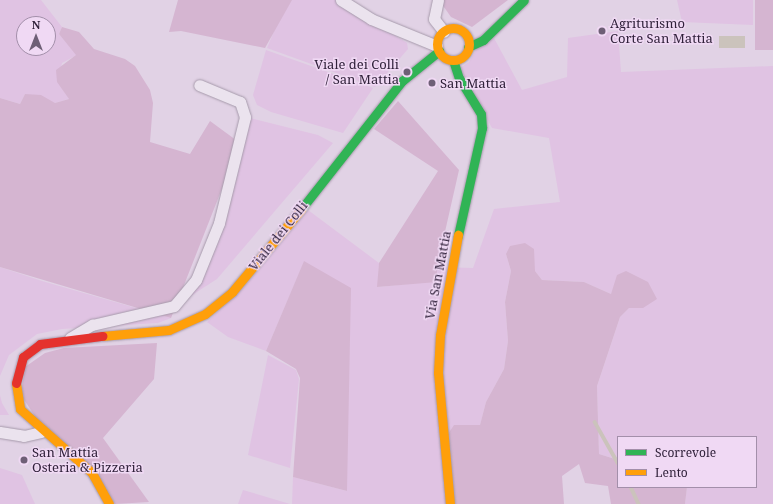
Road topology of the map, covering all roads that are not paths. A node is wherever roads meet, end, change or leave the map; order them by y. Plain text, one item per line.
1 (341, 0) edge
2 (438, 0) edge
3 (524, 0) edge
4 (444, 32) junction
5 (468, 48) junction
6 (438, 49) junction
7 (453, 60) junction
8 (199, 85) dead end
9 (70, 338) junction
10 (0, 432) edge
11 (42, 432) junction
12 (109, 504) edge
13 (450, 504) edge

1 - 6 street
2 - 4 street
3 - 5 street
4 - 5 street
4 - 6 street
5 - 7 street
6 - 7 street
6 - 9 street, Viale dei Colli
7 - 13 street, Via San Mattia
8 - 9 street, Viale dei Colli
9 - 11 street, Viale dei Colli
10 - 11 street
11 - 12 street, Viale dei Colli

